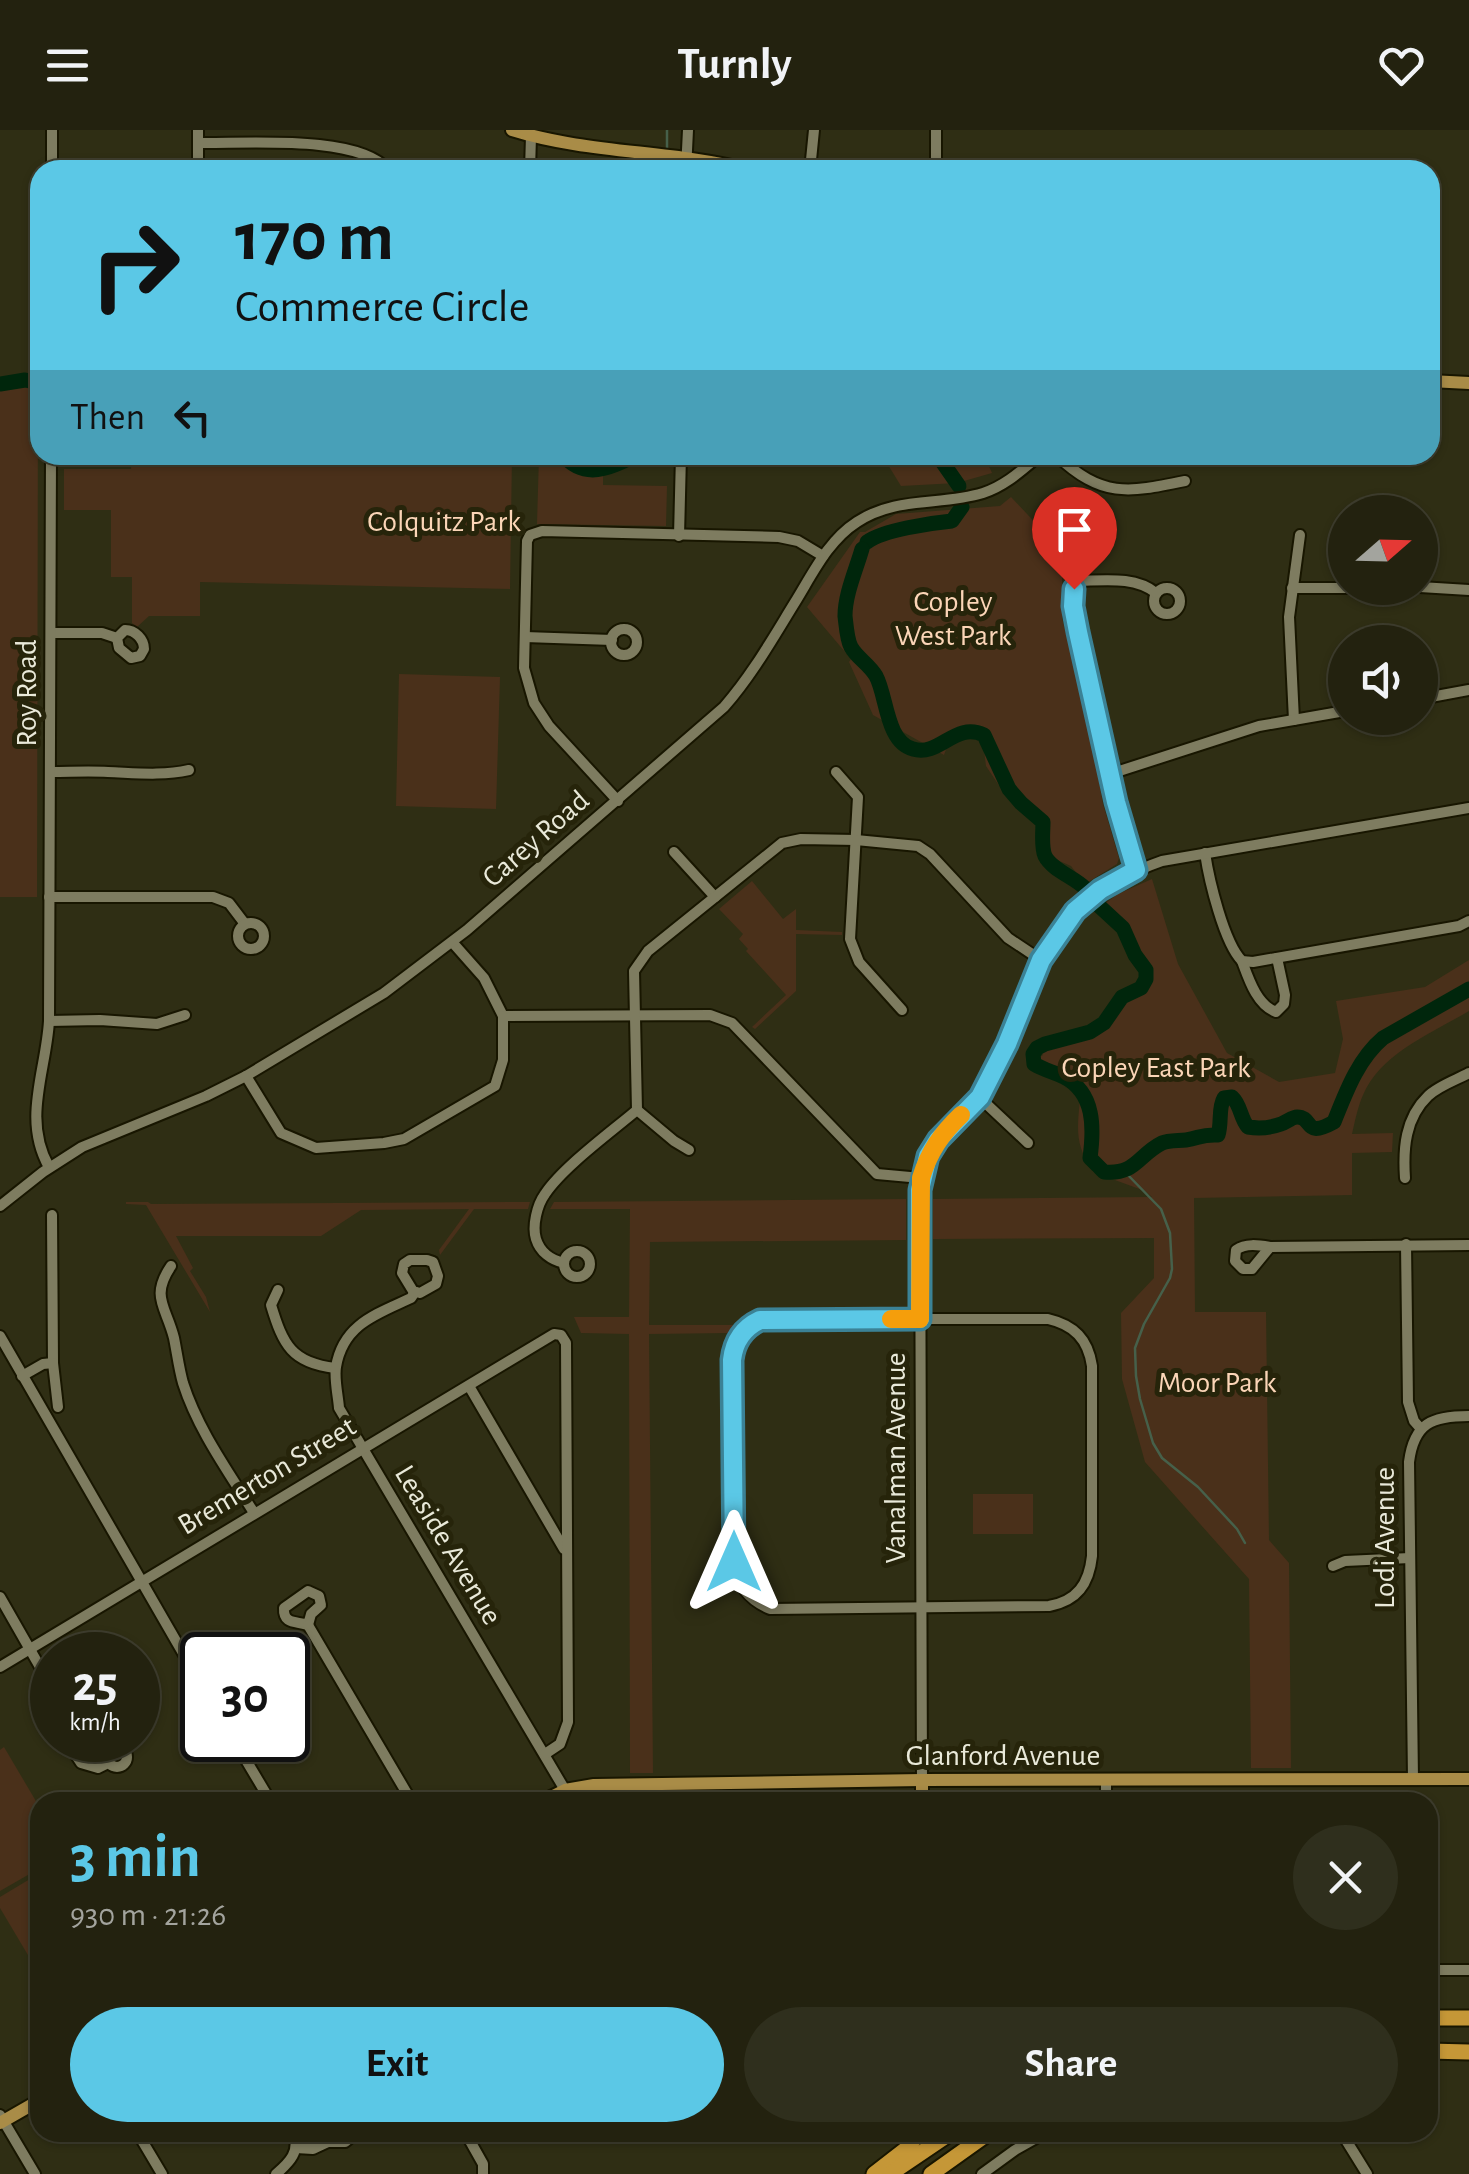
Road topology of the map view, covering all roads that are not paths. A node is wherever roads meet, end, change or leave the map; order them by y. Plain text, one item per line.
1 (52, 130) edge
2 (198, 130) edge
3 (512, 130) edge
4 (688, 130) edge
5 (814, 130) edge
6 (936, 130) edge
7 (531, 136) junction
8 (198, 143) junction
9 (52, 160) edge
10 (198, 160) edge
11 (378, 160) edge
12 (530, 160) edge
13 (665, 160) edge
14 (687, 160) edge
15 (811, 160) edge
16 (936, 160) edge
17 (1440, 382) edge
18 (1469, 383) edge
19 (51, 465) edge
20 (681, 465) edge
21 (1027, 465) edge
22 (1067, 465) edge
23 (1185, 481) dead end
24 (1300, 535) dead end
25 (679, 536) junction
26 (822, 556) junction
27 (1292, 588) junction
28 (1328, 588) edge
29 (1438, 588) edge
30 (1469, 590) edge
31 (1156, 593) dead end
32 (52, 633) junction
33 (525, 637) junction
34 (118, 638) dead end
35 (612, 640) dead end
36 (1469, 690) edge
37 (1438, 696) edge
38 (1328, 714) edge
39 (1294, 720) junction
40 (189, 770) dead end
41 (51, 772) junction
42 (836, 772) dead end
43 (1110, 774) junction
44 (618, 801) junction
45 (1469, 808) edge
46 (1469, 816) edge
47 (856, 840) junction
48 (674, 852) dead end
49 (1205, 853) junction
50 (1136, 870) junction
51 (715, 897) junction
52 (49, 898) junction
53 (1469, 921) edge
54 (245, 924) dead end
55 (453, 942) junction
56 (1277, 958) junction
57 (1041, 960) junction
58 (1242, 961) junction
59 (902, 1010) dead end
60 (185, 1016) dead end
61 (503, 1016) junction
62 (635, 1016) junction
63 (48, 1020) junction
64 (1469, 1073) edge
65 (246, 1076) junction
66 (980, 1097) junction
67 (637, 1110) junction
68 (1028, 1143) dead end
69 (689, 1150) dead end
70 (49, 1167) junction
71 (921, 1178) junction
72 (1404, 1178) dead end
73 (0, 1206) edge
74 (52, 1215) dead end
75 (1406, 1244) junction
76 (1469, 1245) edge
77 (1270, 1247) dead end
78 (564, 1263) dead end
79 (171, 1266) dead end
80 (278, 1290) dead end
81 (415, 1292) dead end
82 (920, 1319) junction
83 (0, 1336) edge
84 (53, 1363) junction
85 (335, 1368) junction
86 (22, 1376) junction
87 (468, 1386) junction
88 (58, 1406) dead end
89 (1469, 1416) edge
90 (1421, 1428) junction
91 (361, 1448) junction
92 (254, 1513) junction
93 (566, 1553) junction
94 (1410, 1558) junction
95 (1333, 1566) dead end
96 (142, 1581) junction
97 (0, 1597) edge
98 (922, 1608) junction
99 (308, 1625) dead end
100 (57, 1632) edge
101 (30, 1648) joint
102 (180, 1648) edge
103 (0, 1666) edge
104 (545, 1754) junction
105 (80, 1762) edge
106 (108, 1762) dead end
107 (247, 1762) edge
108 (1469, 1778) edge
109 (1413, 1779) junction
110 (922, 1780) junction
111 (1106, 1780) junction
112 (564, 1790) junction
113 (264, 1792) edge
114 (406, 1792) edge
115 (560, 1792) edge
116 (922, 1792) edge
117 (1106, 1792) edge
118 (1438, 1970) edge
119 (1469, 1970) edge
120 (1438, 2018) edge
121 (1469, 2018) edge
122 (1438, 2048) edge
123 (1469, 2048) edge
124 (30, 2105) edge
125 (1, 2120) edge
126 (143, 2142) edge
127 (295, 2142) edge
128 (322, 2142) edge
129 (472, 2142) edge
130 (912, 2142) edge
131 (937, 2142) edge
132 (976, 2142) edge
133 (1029, 2142) edge
134 (1347, 2142) edge
135 (296, 2148) junction
136 (484, 2173) edge
137 (35, 2174) edge
138 (162, 2174) edge
139 (276, 2174) edge
140 (874, 2174) edge
141 (890, 2174) edge
142 (931, 2174) edge
143 (982, 2174) edge
144 (1367, 2174) edge

1 - 9 street
2 - 8 street
3 - 7 main road
4 - 14 street
5 - 15 street
6 - 16 street
7 - 12 street
7 - 13 main road
8 - 10 street
8 - 11 street
17 - 18 main road
19 - 32 street, Roy Road
20 - 25 street
21 - 26 street, Carey Road
22 - 23 street
24 - 27 street
25 - 26 street
25 - 33 street
26 - 44 street, Carey Road
27 - 28 street
27 - 39 street
29 - 30 street
31 - 43 street
32 - 34 street
32 - 41 street, Roy Road
33 - 35 street
33 - 44 street
36 - 37 street
38 - 39 street
39 - 43 street
40 - 41 street
41 - 52 street, Roy Road
42 - 47 street
43 - 50 street
44 - 55 street, Carey Road
45 - 46 street
45 - 49 street, Vanalman Avenue
47 - 51 street
47 - 57 street
47 - 59 street
48 - 51 street
49 - 50 street, Vanalman Avenue
49 - 58 street
50 - 57 street, Vanalman Avenue
51 - 62 street
52 - 54 street
52 - 63 street, Roy Road
53 - 56 street
55 - 61 street
55 - 65 street, Carey Road
56 - 58 street
56 - 58 street
57 - 66 street, Vanalman Avenue
60 - 63 street
61 - 62 street
61 - 65 street
62 - 67 street
62 - 71 street
63 - 70 street, Roy Road
64 - 72 street
65 - 70 street, Carey Road
66 - 68 street
66 - 71 street, Vanalman Avenue
67 - 69 street
67 - 78 street
70 - 73 street, Carey Road
71 - 82 street, Vanalman Avenue
74 - 84 street
75 - 76 street
75 - 77 street
75 - 90 street, Lodi Avenue
79 - 92 street
80 - 85 street
81 - 85 street
82 - 98 street, Vanalman Avenue
82 - 98 street
82 - 98 street
83 - 86 street
84 - 86 street
84 - 88 street
85 - 91 street, Leaside Avenue
86 - 96 street
87 - 91 street, Bremerton Street
87 - 93 street
87 - 93 street, Bremerton Street
89 - 90 street
90 - 94 street, Lodi Avenue
91 - 92 street, Bremerton Street
91 - 104 street, Leaside Avenue
92 - 96 street, Bremerton Street
93 - 104 street
94 - 95 street
94 - 109 street, Lodi Avenue
96 - 100 street, Bremerton Street
96 - 102 street
97 - 101 street
98 - 110 street, Vanalman Avenue
99 - 114 street
101 - 103 street, Bremerton Street
104 - 112 street, Leaside Avenue
105 - 106 street
107 - 113 street
108 - 109 main road, Glanford Avenue
109 - 111 main road, Glanford Avenue
110 - 111 main road, Glanford Avenue
110 - 112 main road, Glanford Avenue
110 - 116 main road, Vanalman Avenue
111 - 117 street
112 - 115 main road, Glanford Avenue
118 - 119 street
120 - 121 highway
122 - 123 highway
124 - 125 main road
125 - 137 street
126 - 138 street
127 - 135 street
128 - 135 street
129 - 136 street
130 - 140 highway
131 - 141 highway
132 - 142 highway
133 - 143 street
134 - 144 street
135 - 139 street

